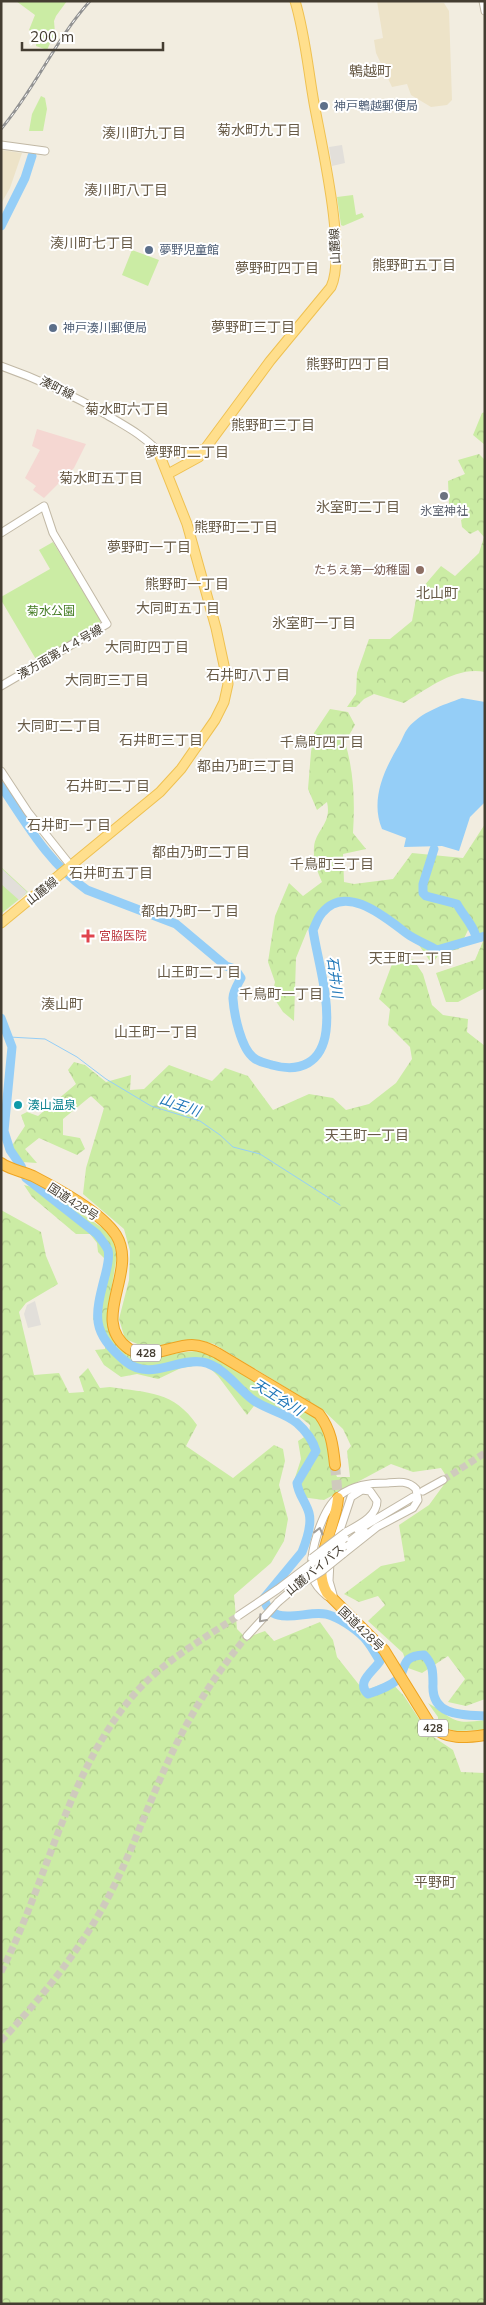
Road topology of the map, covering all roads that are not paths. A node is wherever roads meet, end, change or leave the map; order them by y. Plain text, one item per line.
1 (295, 1) edge
2 (483, 1) edge
3 (485, 10) edge
4 (1, 145) edge
5 (45, 151) dead end
6 (1, 366) edge
7 (205, 449) junction
8 (158, 451) junction
9 (168, 474) junction
10 (1, 533) edge
11 (1, 686) edge
12 (1, 772) edge
13 (66, 871) junction
14 (1, 923) edge
15 (1, 1163) edge
16 (335, 1465) tunnel mouth
17 (443, 1480) tunnel mouth
18 (423, 1491) dead end
19 (338, 1498) tunnel mouth
20 (413, 1498) dead end
21 (344, 1537) junction
22 (286, 1593) junction
23 (336, 1604) junction
24 (238, 1616) tunnel mouth
25 (247, 1636) tunnel mouth
26 (372, 1637) junction
27 (485, 1735) edge

1 - 7 main road, 山麓線
2 - 3 street
4 - 5 street
6 - 8 street, 湊町線
7 - 8 main road
7 - 9 main road, 山麓線
8 - 9 main road, 山麓線
9 - 13 main road, 山麓線
10 - 11 street, 湊方面第４４号線
12 - 13 street
13 - 14 main road, 山麓線
15 - 16 highway, 国道428号 / 428
17 - 18 street
19 - 23 highway, 国道428号 / 428
20 - 21 street, 山麓バイパス
21 - 21 street
21 - 22 street, 山麓バイパス, bridge
21 - 24 street, 山麓バイパス, bridge
21 - 26 street
23 -> 22 street, bridge
22 -> 25 street, 山麓バイパス, bridge
23 - 26 highway, 国道428号 / 428
26 - 27 highway, 国道428号 / 428

